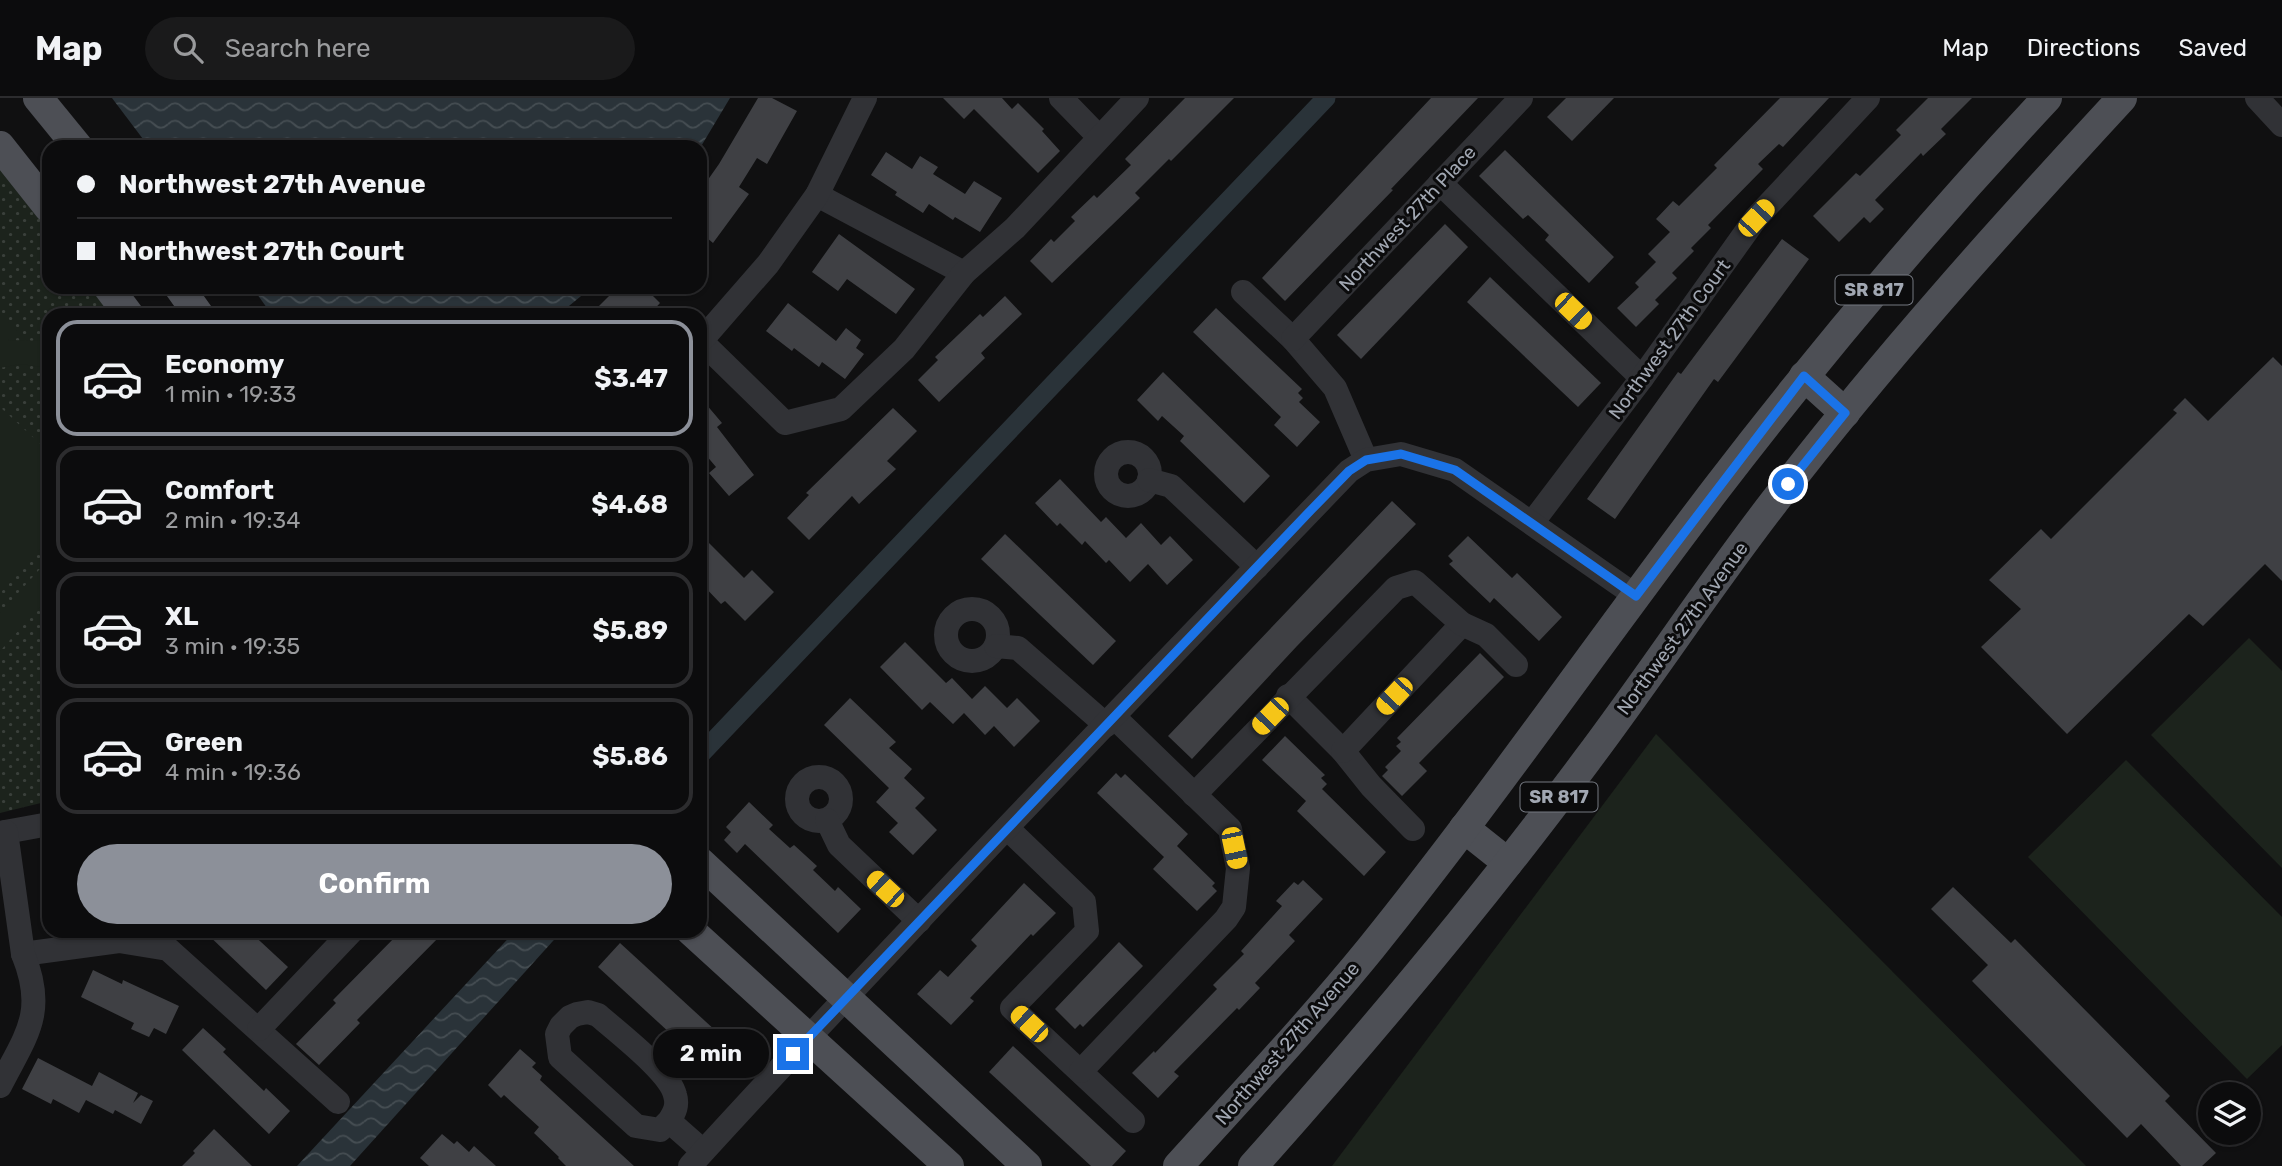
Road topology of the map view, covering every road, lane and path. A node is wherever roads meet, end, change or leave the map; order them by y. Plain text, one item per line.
1 (38, 98) edge
2 (864, 98) edge
3 (1061, 98) edge
4 (1137, 98) edge
5 (1521, 98) edge
6 (1868, 98) edge
7 (2047, 98) edge
8 (2122, 98) edge
9 (2257, 98) edge
10 (2282, 125) edge
11 (1099, 137) junction
12 (72, 140) edge
13 (0, 146) edge
14 (1440, 183) junction
15 (817, 195) junction
16 (42, 199) edge
17 (964, 273) junction
18 (1243, 292) dead end
19 (707, 334) edge
20 (1293, 339) junction
21 (707, 347) edge
22 (1804, 376) junction
23 (1642, 378) junction
24 (1845, 413) junction
25 (1366, 460) junction
26 (1149, 480) dead end
27 (1532, 523) junction
28 (1256, 567) junction
29 (1636, 596) junction
30 (1462, 624) junction
31 (996, 646) dead end
32 (1516, 665) dead end
33 (1289, 696) junction
34 (1110, 721) junction
35 (1343, 751) junction
36 (1194, 795) junction
37 (827, 820) dead end
38 (42, 825) edge
39 (1007, 828) junction
40 (1464, 828) junction
41 (1413, 829) dead end
42 (3, 832) edge
43 (1508, 863) junction
44 (707, 868) edge
45 (919, 921) junction
46 (345, 938) edge
47 (699, 938) edge
48 (23, 954) junction
49 (846, 997) junction
50 (259, 1029) junction
51 (807, 1038) junction
52 (1081, 1071) junction
53 (0, 1086) edge
54 (338, 1101) dead end
55 (669, 1121) junction
56 (1133, 1121) dead end
57 (696, 1159) edge
58 (949, 1166) edge
59 (1027, 1166) edge
60 (1178, 1166) edge
61 (1253, 1166) edge

1 - 12 main road
2 - 15 street
3 - 11 street
4 - 11 street
5 - 14 street, Northwest 27th Place
6 - 23 street, Northwest 27th Court
7 - 22 main road, Northwest 27th Avenue / SR 817
8 - 24 main road, Northwest 27th Avenue / SR 817
9 - 10 street
11 - 17 street
13 - 16 main road
14 - 20 street, Northwest 27th Place
14 - 23 street
15 - 17 street
15 - 19 street
17 - 21 street
18 - 20 street
20 - 25 street
22 - 24 main road
22 - 29 main road, Northwest 27th Avenue / SR 817
23 - 27 street, Northwest 27th Court
24 - 43 main road, Northwest 27th Avenue / SR 817
25 - 27 street
25 - 28 street
26 - 28 street
27 - 29 street
28 - 34 street
29 - 40 main road, Northwest 27th Avenue / SR 817
30 - 32 street
30 - 33 street
30 - 35 street
31 - 34 street
33 - 35 street
33 - 36 street
34 - 36 street
34 - 39 street
35 - 41 street
36 - 52 street
37 - 45 street
38 - 42 street
39 - 45 street
39 - 52 street
40 - 43 main road
40 - 60 main road, Northwest 27th Avenue / SR 817
42 - 48 street
43 - 61 main road, Northwest 27th Avenue / SR 817
44 - 49 main road
45 - 49 street
46 - 50 street
47 - 51 main road
48 - 50 street
48 - 53 street
49 - 51 street
49 - 59 main road
50 - 54 street
51 - 57 street
51 - 58 main road
52 - 56 street
55 - 55 street
55 - 57 street

